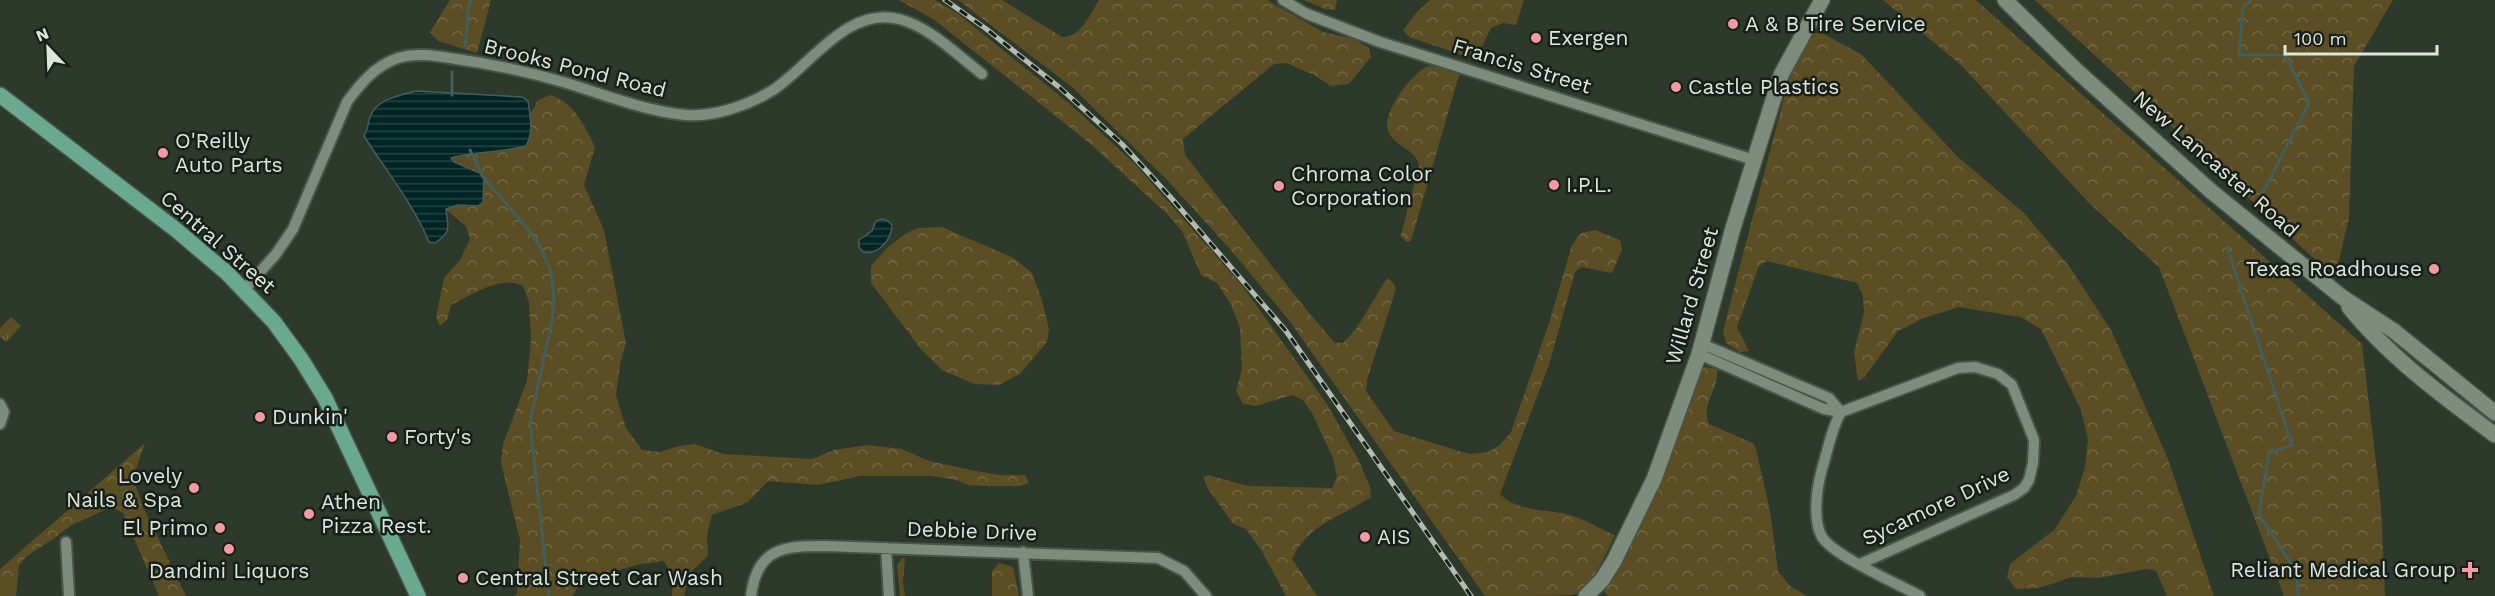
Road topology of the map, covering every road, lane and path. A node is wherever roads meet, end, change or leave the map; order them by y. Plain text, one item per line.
1 (1283, 0) edge
2 (1822, 0) edge
3 (2005, 0) edge
4 (982, 74) dead end
5 (0, 95) edge
6 (1754, 160) junction
7 (244, 290) junction
8 (2342, 297) junction
9 (1700, 349) junction
10 (0, 404) edge
11 (1841, 412) junction
12 (2495, 413) edge
13 (0, 424) edge
14 (2495, 435) edge
15 (66, 542) dead end
16 (886, 548) junction
17 (1023, 552) junction
18 (1860, 564) junction
19 (69, 596) edge
20 (418, 596) edge
21 (751, 596) edge
22 (889, 596) edge
23 (1028, 596) edge
24 (1206, 596) edge
25 (1586, 596) edge
26 (1920, 596) edge

1 - 6 street, Francis Street
2 - 6 main road, Willard Street
3 - 8 main road, New Lancaster Road
4 - 7 street, Brooks Pond Road
5 - 7 main road, Central Street
6 - 9 main road, Willard Street
7 - 20 main road, Central Street
8 - 12 main road, New Lancaster Road
8 - 14 main road
9 - 11 street
9 - 25 main road, Willard Street
10 - 13 street
11 - 18 street
11 - 18 street, Sycamore Drive
15 - 19 street
16 - 17 street, Debbie Drive
16 - 21 street, Debbie Drive
16 - 22 street
17 - 23 street
17 - 24 street, Debbie Drive
18 - 26 street

